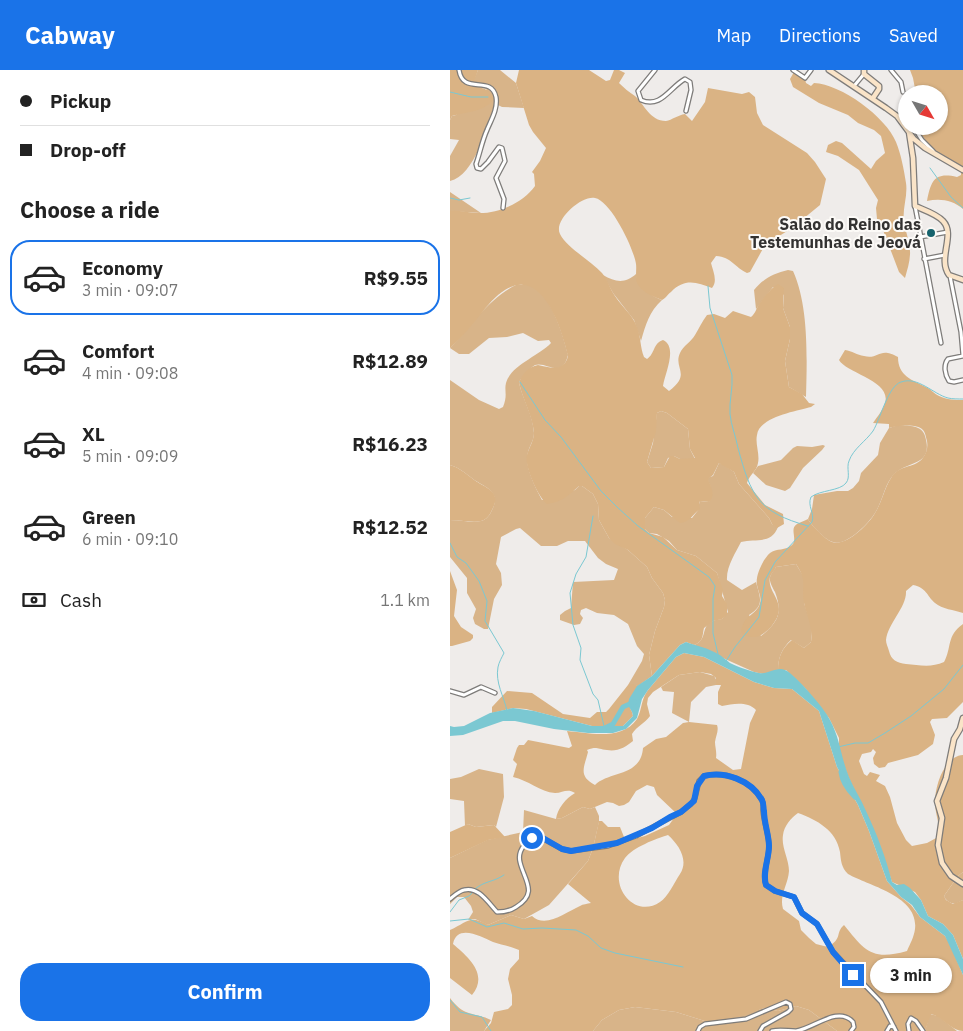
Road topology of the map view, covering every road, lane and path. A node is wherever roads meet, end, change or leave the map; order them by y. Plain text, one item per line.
1 (459, 70) edge
2 (655, 70) edge
3 (793, 70) edge
4 (811, 70) edge
5 (829, 70) edge
6 (891, 70) edge
7 (864, 72) edge
8 (902, 85) edge
9 (854, 86) junction
10 (873, 98) junction
11 (686, 111) dead end
12 (898, 118) edge
13 (909, 135) edge
14 (911, 135) edge
15 (919, 135) edge
16 (939, 156) junction
17 (963, 170) edge
18 (915, 206) junction
19 (503, 208) dead end
20 (948, 232) junction
21 (920, 237) junction
22 (945, 255) junction
23 (924, 259) junction
24 (950, 275) junction
25 (963, 280) edge
26 (941, 343) dead end
27 (963, 355) edge
28 (963, 380) edge
29 (450, 691) edge
30 (496, 693) dead end
31 (963, 718) edge
32 (963, 884) edge
33 (450, 899) edge
34 (894, 1027) junction
35 (698, 1031) edge
36 (760, 1031) edge
37 (772, 1031) edge
38 (851, 1031) edge
39 (887, 1031) edge
40 (896, 1031) edge
41 (910, 1031) edge
42 (923, 1031) edge

1 - 19 street
2 - 11 street
3 - 4 street
5 - 9 street
6 - 8 street
7 - 9 street
7 - 10 street
9 - 10 street
10 - 12 street
13 - 18 street
14 - 16 street
15 - 16 street
16 - 17 street
18 - 20 street
18 - 21 street
20 - 21 street
20 - 22 street
21 - 23 street
22 - 23 street
22 - 24 street
23 - 26 street
24 - 25 street
24 - 27 street
27 - 28 street
29 - 30 street
31 - 32 street
33 - 34 street
34 - 39 street
34 - 40 street
35 - 36 street
37 - 38 street
41 - 42 street

